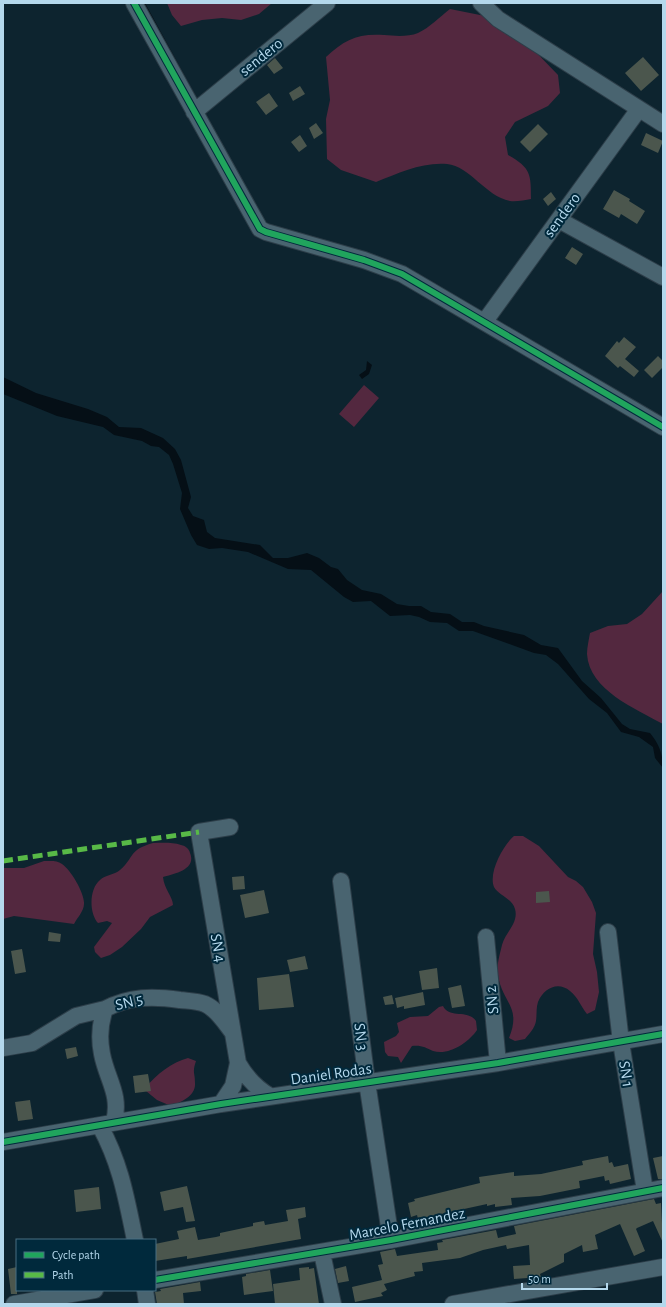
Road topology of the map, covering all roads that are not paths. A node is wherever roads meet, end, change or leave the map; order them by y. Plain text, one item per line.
1 (134, 3) edge
2 (327, 3) edge
3 (482, 3) edge
4 (639, 109) junction
5 (194, 112) junction
6 (663, 124) edge
7 (559, 220) junction
8 (663, 277) edge
9 (485, 321) junction
10 (663, 427) edge
11 (230, 827) dead end
12 (341, 881) dead end
13 (608, 932) dead end
14 (486, 937) dead end
15 (105, 1009) junction
16 (233, 1033) junction
17 (663, 1034) edge
18 (621, 1042) junction
19 (3, 1048) edge
20 (238, 1063) junction
21 (498, 1063) junction
22 (367, 1082) junction
23 (270, 1096) junction
24 (221, 1104) junction
25 (107, 1124) junction
26 (3, 1142) edge
27 (663, 1188) edge
28 (646, 1191) junction
29 (135, 1239) edge
30 (391, 1240) junction
31 (322, 1253) junction
32 (663, 1267) edge
33 (156, 1280) edge
34 (89, 1291) edge
35 (145, 1291) edge
36 (14, 1304) edge
37 (147, 1304) edge
38 (333, 1304) edge
39 (454, 1304) edge

1 - 5 street
2 - 5 street, sendero
3 - 4 street
4 - 6 street
4 - 7 street, sendero
5 - 9 street
7 - 8 street
7 - 9 street, sendero
9 - 10 street
11 - 16 street, SN 4
12 - 22 street, SN 3
13 - 18 street, SN 1
14 - 21 street, SN 2
15 - 16 street, SN 5
15 - 19 street
15 - 25 street, SN 5
16 - 20 street, SN 4
17 - 18 street, Daniel Rodas
18 - 21 street, Daniel Rodas
18 - 28 street, SN 1
20 - 23 street, SN 4
20 - 24 street, SN 4
21 - 22 street, Daniel Rodas
22 - 23 street, Daniel Rodas
22 - 30 street, SN 3
23 - 24 street, Daniel Rodas
24 - 25 street, Daniel Rodas
25 - 26 street, Daniel Rodas
25 - 29 street
27 - 28 street, Marcelo Fernandez
28 - 30 street, Marcelo Fernandez
30 - 31 street, Marcelo Fernandez
31 - 33 street, Marcelo Fernandez
31 - 38 street
32 - 39 street
34 - 36 street
35 - 37 street

